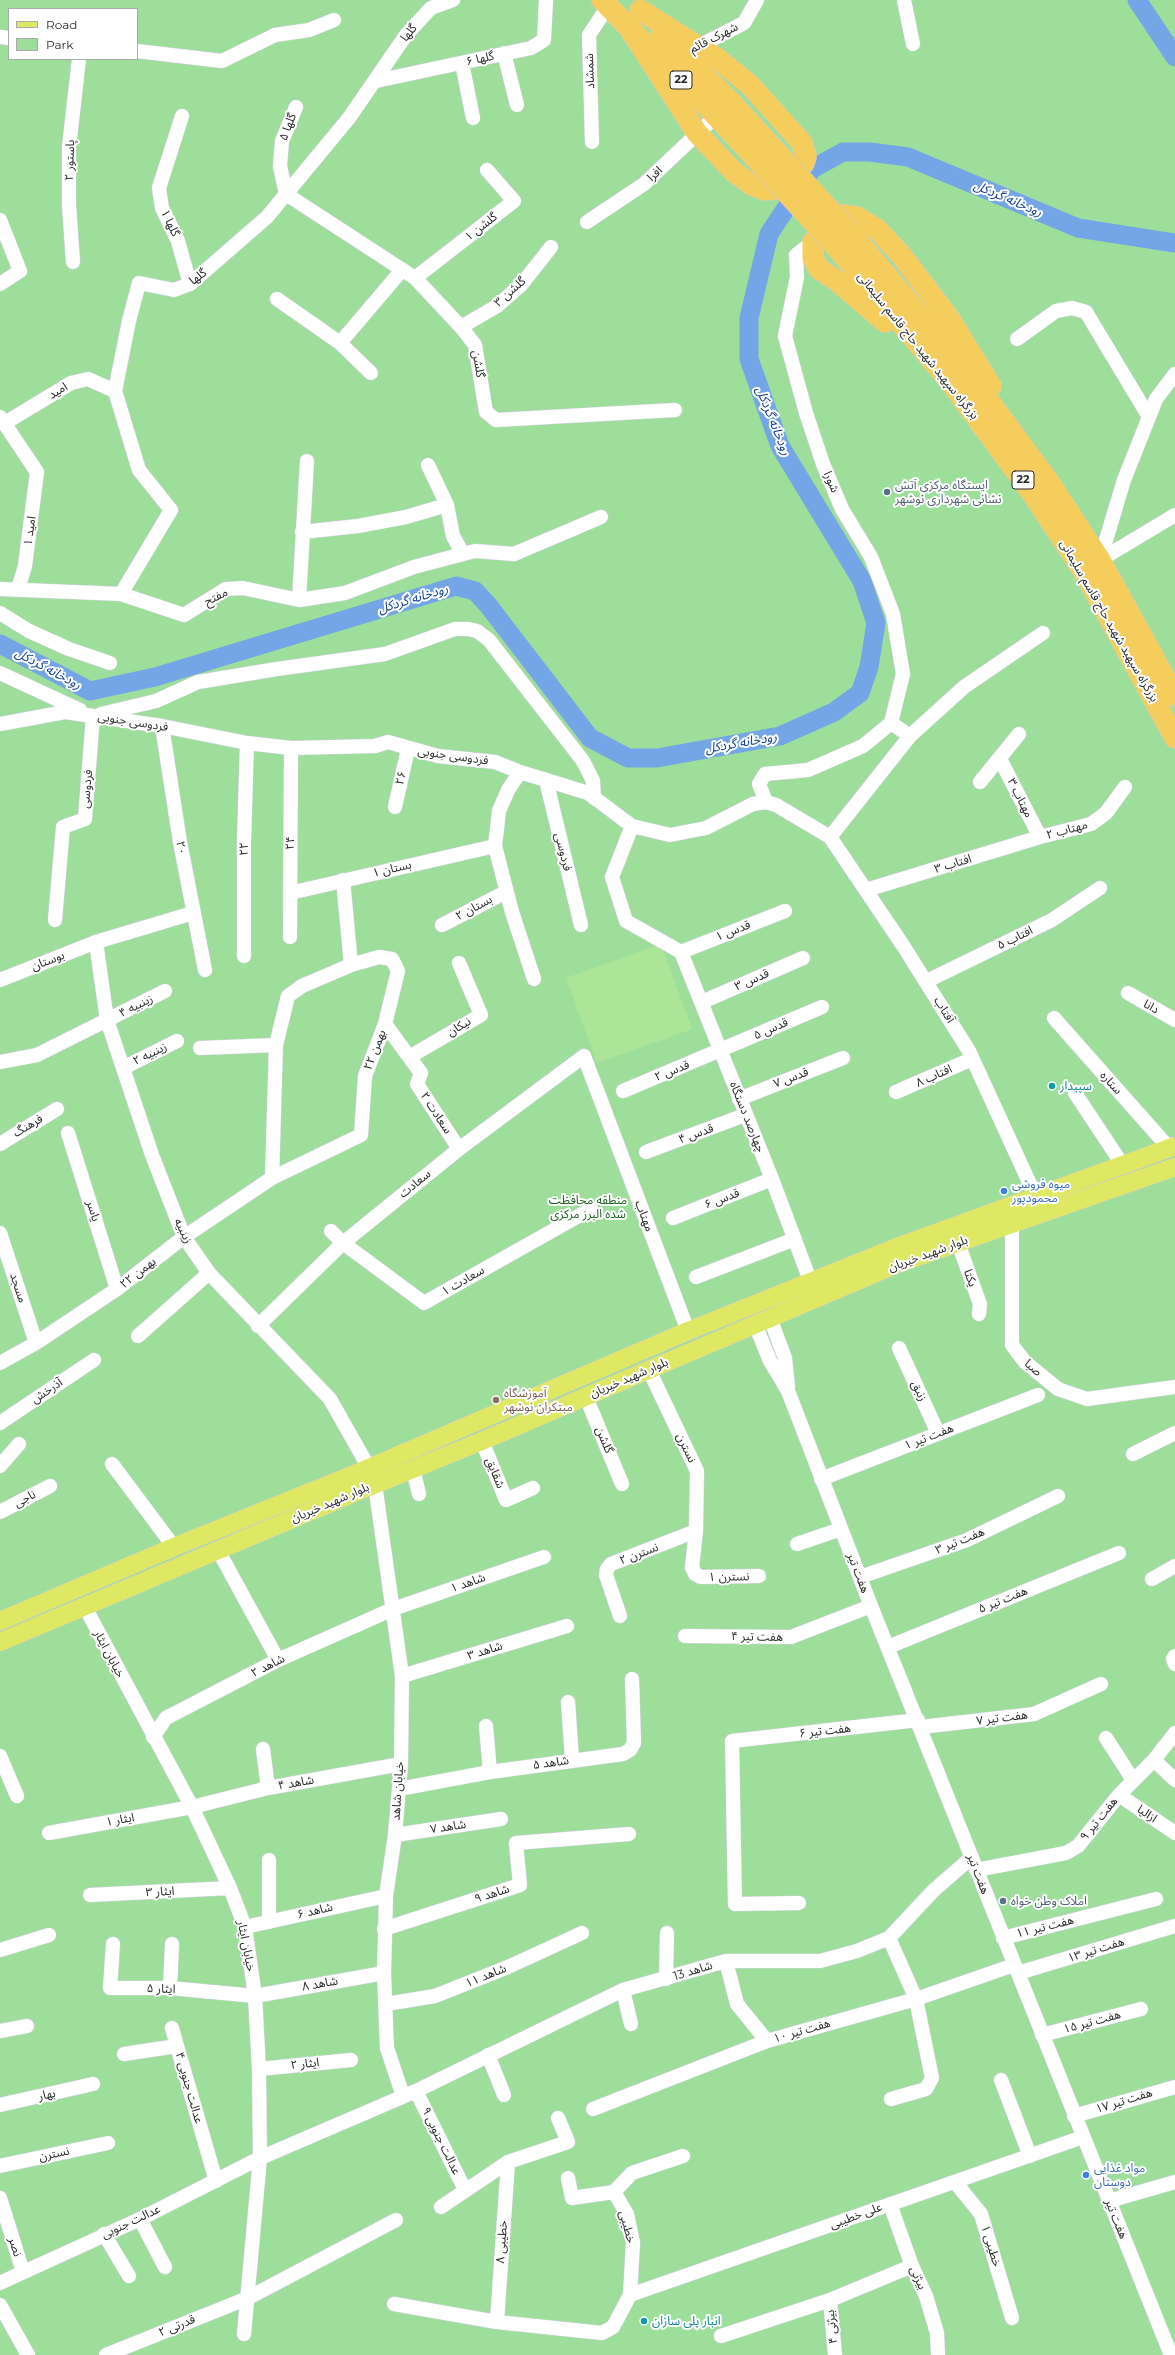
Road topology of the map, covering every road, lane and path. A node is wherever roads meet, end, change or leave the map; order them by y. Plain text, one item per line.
1 (453, 0) edge
2 (546, 0) edge
3 (757, 0) edge
4 (904, 0) edge
5 (605, 3) edge
6 (633, 12) edge
7 (334, 20) dead end
8 (914, 44) dead end
9 (138, 51) edge
10 (690, 51) junction
11 (504, 54) junction
12 (79, 60) edge
13 (462, 63) junction
14 (376, 81) junction
15 (517, 106) dead end
16 (296, 107) dead end
17 (182, 116) dead end
18 (716, 116) junction
19 (473, 118) dead end
20 (697, 133) junction
21 (592, 142) dead end
22 (766, 155) junction
23 (487, 170) dead end
24 (286, 194) junction
25 (0, 220) edge
26 (586, 222) dead end
27 (813, 242) junction
28 (551, 247) dead end
29 (73, 262) dead end
30 (819, 269) junction
31 (402, 270) junction
32 (797, 277) junction
33 (415, 278) junction
34 (0, 284) edge
35 (190, 284) junction
36 (277, 299) dead end
37 (461, 327) junction
38 (1017, 339) dead end
39 (340, 343) junction
40 (371, 373) dead end
41 (1175, 374) edge
42 (948, 379) junction
43 (115, 391) junction
44 (675, 410) dead end
45 (1149, 417) junction
46 (2, 420) edge
47 (1023, 446) junction
48 (307, 461) dead end
49 (428, 465) dead end
50 (37, 472) joint
51 (447, 505) junction
52 (1175, 515) edge
53 (601, 517) dead end
54 (302, 532) junction
55 (462, 554) junction
56 (1100, 560) junction
57 (0, 589) edge
58 (18, 589) junction
59 (121, 594) junction
60 (299, 600) junction
61 (0, 613) edge
62 (1042, 633) dead end
63 (110, 663) dead end
64 (0, 673) edge
65 (1175, 696) edge
66 (93, 716) junction
67 (891, 723) junction
68 (0, 724) edge
69 (162, 726) junction
70 (1019, 734) dead end
71 (910, 736) junction
72 (1175, 738) edge
73 (247, 743) junction
74 (291, 748) junction
75 (408, 749) junction
76 (1000, 759) junction
77 (520, 772) junction
78 (546, 780) junction
79 (980, 782) dead end
80 (1125, 786) dead end
81 (594, 798) junction
82 (766, 802) junction
83 (395, 807) dead end
84 (632, 826) junction
85 (830, 837) junction
86 (1040, 837) junction
87 (495, 846) junction
88 (343, 880) junction
89 (1100, 888) dead end
90 (866, 890) junction
91 (506, 892) junction
92 (290, 893) junction
93 (785, 911) dead end
94 (193, 913) junction
95 (56, 920) dead end
96 (442, 925) dead end
97 (581, 925) dead end
98 (290, 937) dead end
99 (96, 942) junction
100 (681, 952) junction
101 (244, 956) dead end
102 (803, 958) dead end
103 (459, 963) dead end
104 (351, 965) junction
105 (205, 970) dead end
106 (534, 979) dead end
107 (0, 980) edge
108 (927, 981) junction
109 (165, 991) dead end
110 (1128, 993) dead end
111 (702, 1002) junction
112 (822, 1006) dead end
113 (1054, 1018) dead end
114 (107, 1020) junction
115 (1175, 1020) edge
116 (385, 1024) junction
117 (177, 1041) dead end
118 (276, 1045) junction
119 (200, 1048) dead end
120 (721, 1051) junction
121 (411, 1056) junction
122 (584, 1056) joint
123 (843, 1058) dead end
124 (972, 1059) junction
125 (0, 1062) edge
126 (123, 1068) junction
127 (623, 1092) dead end
128 (896, 1092) dead end
129 (1075, 1094) dead end
130 (740, 1099) junction
131 (57, 1109) dead end
132 (746, 1116) junction
133 (68, 1133) dead end
134 (0, 1144) edge
135 (1172, 1147) edge
136 (458, 1149) junction
137 (646, 1152) dead end
138 (1122, 1164) junction
139 (1175, 1167) edge
140 (272, 1178) junction
141 (772, 1179) junction
142 (1035, 1195) junction
143 (591, 1208) dead end
144 (673, 1218) dead end
145 (1012, 1224) junction
146 (331, 1231) dead end
147 (0, 1233) edge
148 (184, 1237) junction
149 (795, 1239) junction
150 (343, 1243) junction
151 (958, 1243) junction
152 (208, 1273) junction
153 (696, 1277) dead end
154 (811, 1283) junction
155 (117, 1289) junction
156 (755, 1304) junction
157 (979, 1314) dead end
158 (763, 1321) junction
159 (258, 1326) junction
160 (688, 1331) junction
161 (138, 1336) dead end
162 (36, 1343) junction
163 (899, 1348) dead end
164 (94, 1360) dead end
165 (0, 1363) edge
166 (649, 1370) junction
167 (1175, 1387) edge
168 (586, 1396) junction
169 (1038, 1396) dead end
170 (0, 1423) edge
171 (938, 1433) junction
172 (1175, 1433) edge
173 (482, 1441) junction
174 (19, 1444) dead end
175 (1133, 1454) dead end
176 (112, 1464) dead end
177 (0, 1466) edge
178 (413, 1469) junction
179 (372, 1476) junction
180 (821, 1480) junction
181 (622, 1484) dead end
182 (50, 1486) dead end
183 (532, 1488) dead end
184 (419, 1494) dead end
185 (1058, 1496) dead end
186 (0, 1512) edge
187 (841, 1528) junction
188 (696, 1531) junction
189 (797, 1544) dead end
190 (174, 1547) junction
191 (218, 1550) junction
192 (1119, 1553) dead end
193 (544, 1557) dead end
194 (1175, 1566) edge
195 (760, 1576) dead end
196 (860, 1577) junction
197 (1152, 1579) dead end
198 (871, 1606) junction
199 (85, 1607) junction
200 (393, 1609) junction
201 (620, 1616) dead end
202 (0, 1621) edge
203 (568, 1626) dead end
204 (685, 1636) dead end
205 (0, 1642) edge
206 (888, 1647) junction
207 (1175, 1656) edge
208 (278, 1660) junction
209 (1175, 1664) edge
210 (402, 1676) junction
211 (632, 1679) dead end
212 (1101, 1684) dead end
213 (568, 1702) dead end
214 (919, 1724) junction
215 (486, 1726) dead end
216 (1175, 1733) edge
217 (153, 1736) junction
218 (1106, 1738) dead end
219 (263, 1749) dead end
220 (572, 1759) junction
221 (1154, 1760) junction
222 (1, 1761) edge
223 (401, 1764) junction
224 (490, 1772) junction
225 (1133, 1780) junction
226 (1175, 1780) edge
227 (268, 1788) junction
228 (399, 1789) junction
229 (1119, 1795) junction
230 (17, 1796) dead end
231 (192, 1807) junction
232 (501, 1819) dead end
233 (49, 1833) dead end
234 (1175, 1833) edge
235 (629, 1834) dead end
236 (395, 1835) junction
237 (269, 1860) dead end
238 (974, 1864) junction
239 (230, 1888) junction
240 (90, 1895) dead end
241 (386, 1896) junction
242 (1156, 1899) dead end
243 (799, 1903) dead end
244 (269, 1922) junction
245 (1175, 1926) edge
246 (245, 1927) junction
247 (384, 1929) junction
248 (582, 1933) dead end
249 (667, 1933) dead end
250 (49, 1935) dead end
251 (889, 1938) junction
252 (1003, 1938) junction
253 (113, 1944) dead end
254 (172, 1944) dead end
255 (0, 1950) edge
256 (726, 1961) junction
257 (1016, 1969) junction
258 (384, 1973) junction
259 (666, 1979) junction
260 (170, 1988) junction
261 (624, 1990) junction
262 (255, 1996) junction
263 (916, 1999) junction
264 (386, 2004) junction
265 (1141, 2009) dead end
266 (631, 2024) dead end
267 (27, 2026) dead end
268 (172, 2028) dead end
269 (0, 2031) edge
270 (1042, 2035) junction
271 (767, 2041) junction
272 (177, 2046) junction
273 (124, 2054) dead end
274 (488, 2055) junction
275 (351, 2060) dead end
276 (260, 2069) junction
277 (1001, 2080) dead end
278 (93, 2084) dead end
279 (1175, 2086) edge
280 (416, 2091) junction
281 (403, 2096) junction
282 (504, 2096) dead end
283 (891, 2098) dead end
284 (0, 2105) edge
285 (593, 2109) dead end
286 (1074, 2116) junction
287 (558, 2118) dead end
288 (1083, 2137) junction
289 (108, 2143) dead end
290 (683, 2156) dead end
291 (1030, 2156) junction
292 (260, 2158) junction
293 (508, 2162) junction
294 (0, 2166) edge
295 (568, 2178) dead end
296 (216, 2181) junction
297 (955, 2182) junction
298 (1175, 2182) edge
299 (465, 2190) junction
300 (614, 2192) junction
301 (0, 2198) edge
302 (1109, 2201) junction
303 (890, 2204) junction
304 (440, 2207) dead end
305 (140, 2219) junction
306 (396, 2220) dead end
307 (104, 2234) junction
308 (912, 2266) junction
309 (165, 2267) dead end
310 (23, 2272) junction
311 (129, 2276) dead end
312 (0, 2284) edge
313 (630, 2295) junction
314 (248, 2298) junction
315 (830, 2300) junction
316 (394, 2304) dead end
317 (0, 2305) edge
318 (1012, 2318) dead end
319 (496, 2322) junction
320 (244, 2334) dead end
321 (721, 2336) dead end
322 (28, 2355) edge
323 (106, 2355) edge
324 (835, 2355) edge
325 (938, 2355) edge
326 (1172, 2355) edge

1 - 14 street, گلها
2 - 11 street, گلها ۶
3 - 10 street, شهرک قائم
4 - 8 street
5 - 6 highway, بزرگراه سپهبد شهید حاج قاسم سلیمانی / 22
5 - 21 street, شمشاد
6 - 10 highway, بزرگراه سپهبد شهید حاج قاسم سلیمانی / 22
6 - 18 highway, بزرگراه سپهبد شهید حاج قاسم سلیمانی / 22
6 - 20 highway
7 - 9 street
10 - 20 highway
10 - 22 highway, بزرگراه سپهبد شهید حاج قاسم سلیمانی / 22
11 - 13 street, گلها ۶
11 - 15 street
12 - 29 street, پاستور ۲
13 - 14 street, گلها ۶
13 - 19 street
14 - 24 street, گلها
16 - 24 street, گلها ۵
17 - 35 street, گلها ۱
18 - 20 street, افرا
18 - 22 highway, بزرگراه سپهبد شهید حاج قاسم سلیمانی / 22
20 - 26 street, افرا
22 - 42 highway, بزرگراه سپهبد شهید حاج قاسم سلیمانی / 22, bridge
22 - 47 highway, بزرگراه سپهبد شهید حاج قاسم سلیمانی / 22, bridge
23 - 33 street, گلشن ۱
24 - 31 street, گلشن
24 - 35 street, گلها
25 - 34 street
27 - 30 highway
27 - 32 street, شورا
27 - 47 highway
28 - 37 street, گلشن ۳
30 - 32 street
30 - 42 highway
31 - 33 street, گلشن
31 - 39 street
32 - 67 street, شورا
33 - 37 street, گلشن
35 - 43 street, گلها
36 - 39 street
37 - 44 street, گلشن
38 - 45 street
39 - 40 street
41 - 45 street
42 - 72 highway, بزرگراه سپهبد شهید حاج قاسم سلیمانی / 22
43 - 46 street, امید
43 - 59 street, گلها
45 - 56 street
46 - 50 street, امید
47 - 56 highway, بزرگراه سپهبد شهید حاج قاسم سلیمانی / 22
48 - 54 street
49 - 51 street
50 - 58 street, امید ۱
51 - 54 street
51 - 55 street
52 - 56 street
53 - 55 street
54 - 60 street
55 - 60 street
56 - 65 highway, بزرگراه سپهبد شهید حاج قاسم سلیمانی / 22
57 - 58 street, مفتح
58 - 59 street, مفتح
59 - 60 street, مفتح
61 - 63 street
62 - 71 street
64 - 66 street
66 - 68 street, فردوسی جنوبی
66 - 69 street, فردوسی جنوبی
66 - 81 street
66 - 95 street, فردوسی
67 - 71 street
67 - 82 street
69 - 73 street, فردوسی جنوبی
69 - 94 street, ۲۰
70 - 76 street
71 - 85 street
73 - 74 street, فردوسی جنوبی
73 - 101 street, ۲۲
74 - 75 street, فردوسی جنوبی
74 - 92 street, ۲۴
75 - 77 street, فردوسی جنوبی
75 - 83 street, ۲۶
76 - 79 street
76 - 86 street, مهتاب ۳
77 - 78 street, فردوسی جنوبی
77 - 87 street
78 - 81 street, فردوسی جنوبی
78 - 97 street, فردوسی
80 - 86 street, مهتاب ۲
81 - 84 street, فردوسی جنوبی
82 - 84 street, فردوسی جنوبی
82 - 85 street
84 - 100 street
85 - 90 street, آفتاب
86 - 90 street, افتاب ۳
87 - 88 street, بستان ۱
87 - 91 street
88 - 92 street, بستان ۱
88 - 104 street
89 - 108 street, افتاب ۵
90 - 108 street, آفتاب
91 - 96 street, بستان ۲
91 - 106 street
92 - 98 street, ۲۴
93 - 100 street, قدس ۱
94 - 99 street, بوستان
94 - 105 street, ۲۰
99 - 107 street, بوستان
99 - 114 street, زینبیه
100 - 111 street, چهارصد دستگاه
102 - 111 street, قدس ۳
103 - 121 street, نیکان
104 - 116 street, ۲۲ بهمن
104 - 118 street, ۲۲ بهمن
108 - 124 street, آفتاب
109 - 114 street, زینبیه ۴
110 - 115 street, دانا
111 - 120 street, چهارصد دستگاه
112 - 120 street, قدس ۵
113 - 135 street, ستاره
114 - 125 street, زینبیه ۴
114 - 126 street, زینبیه
116 - 121 street
116 - 140 street, ۲۲ بهمن
117 - 126 street, زینبیه ۲
118 - 119 street
118 - 140 street, ۲۲ بهمن
120 - 127 street, قدس ۲
120 - 130 street, چهارصد دستگاه
121 - 136 street, سعادت ۲
122 - 136 street, سعادت
122 - 160 street, مهتاب
123 - 130 street, قدس ۷
124 - 128 street, افتاب ۸
124 - 142 street, آفتاب
126 - 148 street, زینبیه
129 - 138 street
130 - 132 street, چهارصد دستگاه
131 - 134 street, فرهنگ
132 - 137 street, قدس ۴
132 - 141 street, چهارصد دستگاه
133 - 155 street, یاسر
135 - 138 main road, بلوار شهید خیریان
136 - 150 street, سعادت
138 - 142 main road, بلوار شهید خیریان
139 - 145 main road, بلوار شهید خیریان
140 - 148 street, ۲۲ بهمن
141 - 144 street, قدس ۶
141 - 149 street, چهارصد دستگاه
142 - 154 main road, بلوار شهید خیریان
143 - 150 street, سعادت ۱
145 - 151 main road, بلوار شهید خیریان
145 - 167 street, صبا
146 - 150 street
147 - 162 street, مسجد
148 - 152 street, زینبیه
148 - 155 street, ۲۲ بهمن
149 - 153 street
149 - 154 street, چهارصد دستگاه
150 - 159 street, سعادت
151 - 157 street, یکتا
151 - 158 main road, بلوار شهید خیریان
152 - 159 street, زینبیه
152 - 161 street
154 - 156 main road, بلوار شهید خیریان
155 - 162 street, ۲۲ بهمن
156 - 158 main road
156 - 160 main road, بلوار شهید خیریان
158 - 166 main road, بلوار شهید خیریان
158 - 180 street, هفت تیر
159 - 179 street, زینبیه
160 - 179 main road, بلوار شهید خیریان
162 - 165 street, ۲۲ بهمن
163 - 171 street, زنبق
164 - 170 street, آذرخش
166 - 168 main road, بلوار شهید خیریان
166 - 188 street, نسترن
168 - 173 main road, بلوار شهید خیریان
168 - 181 street, گلشن
169 - 171 street, هفت تیر ۱
171 - 180 street, هفت تیر ۱
172 - 175 street
173 - 178 main road, بلوار شهید خیریان
173 - 183 street, شقایق
174 - 177 street
176 - 190 street
178 - 179 main road, بلوار شهید خیریان
178 - 184 street
179 - 190 main road, بلوار شهید خیریان
179 - 191 main road, بلوار شهید خیریان
179 - 200 street, خیابان شاهد
180 - 187 street, هفت تیر
182 - 186 street, ناجی
185 - 196 street, هفت تیر ۳
187 - 189 street
187 - 196 street, هفت تیر
188 - 195 street, نسترن ۱
188 - 201 street, نسترن ۲
190 - 202 main road, بلوار شهید خیریان
191 - 199 main road, بلوار شهید خیریان
191 - 208 street
192 - 206 street, هفت تیر ۵
193 - 200 street, شاهد ۱
194 - 197 street
196 - 198 street, هفت تیر
198 - 204 street, هفت تیر ۴
198 - 206 street, هفت تیر
199 - 205 main road, بلوار شهید خیریان
199 - 217 street, خیابان ایثار
200 - 208 street, شاهد ۲
200 - 210 street, خیابان شاهد
203 - 210 street, شاهد ۳
206 - 214 street, هفت تیر
207 - 209 street
208 - 217 street, شاهد ۲
210 - 223 street, خیابان شاهد
211 - 220 street, شاهد ۵
212 - 214 street, هفت تیر ۷
213 - 220 street
214 - 238 street, هفت تیر
214 - 243 street, هفت تیر ۶
215 - 224 street
216 - 221 street, هفت تیر ۹
217 - 231 street, خیابان ایثار
218 - 225 street
219 - 227 street
220 - 224 street, شاهد ۵
221 - 225 street, هفت تیر ۹
221 - 226 street
222 - 230 street
223 - 227 street, شاهد ۴
223 - 228 street, خیابان شاهد
224 - 228 street, شاهد ۵
225 - 229 street, هفت تیر ۹
227 - 231 street, شاهد ۴
228 - 236 street, خیابان شاهد
229 - 234 street, ازالیا
229 - 238 street, هفت تیر ۹
231 - 233 street, ایثار ۱
231 - 239 street, خیابان ایثار
232 - 236 street, شاهد ۷
235 - 247 street, شاهد ۹
236 - 241 street, خیابان شاهد
237 - 244 street
238 - 251 street, شاهد 13
238 - 252 street, هفت تیر
239 - 240 street, ایثار ۳
239 - 246 street, خیابان ایثار
241 - 244 street, شاهد ۶
241 - 247 street, خیابان شاهد
242 - 252 street, هفت تیر ۱۱
244 - 246 street, شاهد ۶
245 - 257 street, هفت تیر ۱۳
246 - 262 street, خیابان ایثار
247 - 258 street, خیابان شاهد
248 - 264 street, شاهد ۱۱
249 - 259 street
250 - 255 street
251 - 256 street, شاهد 13
251 - 263 street
252 - 257 street, هفت تیر
253 - 260 street, ایثار ۵
254 - 260 street
256 - 259 street, شاهد 13
256 - 271 street
257 - 263 street, هفت تیر ۱۰
257 - 270 street, هفت تیر
258 - 262 street, شاهد ۸
258 - 264 street, خیابان شاهد
259 - 261 street, شاهد 13
260 - 262 street, ایثار ۵
261 - 266 street
261 - 274 street, شاهد 13
262 - 276 street, خیابان ایثار
263 - 271 street, هفت تیر ۱۰
263 - 283 street
264 - 281 street, خیابان شاهد
265 - 270 street, هفت تیر ۱۵
267 - 269 street
268 - 272 street
270 - 286 street, هفت تیر
271 - 285 street, هفت تیر ۱۰
272 - 273 street, عدالت جنوبی ۴
272 - 296 street, عدالت جنوبی ۴
274 - 280 street, شاهد 13
274 - 282 street
275 - 276 street, ایثار ۲
276 - 292 street, خیابان ایثار
277 - 291 street
278 - 284 street, بهار
279 - 286 street, هفت تیر ۱۷
280 - 281 street, شاهد 13
280 - 299 street, عدالت جنوبی ۹
281 - 292 street, شاهد 13
286 - 288 street, هفت تیر
287 - 293 street
288 - 291 street, علی خطیبی
288 - 302 street, هفت تیر
289 - 294 street, نسترن
290 - 300 street
291 - 297 street, علی خطیبی
292 - 296 street, عدالت جنوبی
292 - 314 street, خیابان ایثار
293 - 299 street
293 - 319 street, خطیبی ۸
295 - 300 street
296 - 305 street, عدالت جنوبی
297 - 303 street, علی خطیبی
297 - 318 street, خطیبی ۱
298 - 302 street
299 - 304 street
300 - 313 street, خطیبی
301 - 310 street, نصر
302 - 326 street, هفت تیر
303 - 308 street, بیژنی
303 - 313 street, علی خطیبی
305 - 307 street, عدالت جنوبی
305 - 309 street
306 - 314 street, قدرتی ۲
307 - 310 street, عدالت جنوبی
307 - 311 street
308 - 315 street
308 - 325 street, بیژنی
310 - 312 street, عدالت جنوبی
313 - 319 street
314 - 320 street, خیابان ایثار
314 - 323 street, قدرتی ۲
315 - 321 street
315 - 324 street, بیژنی ۴
316 - 319 street
317 - 322 street

